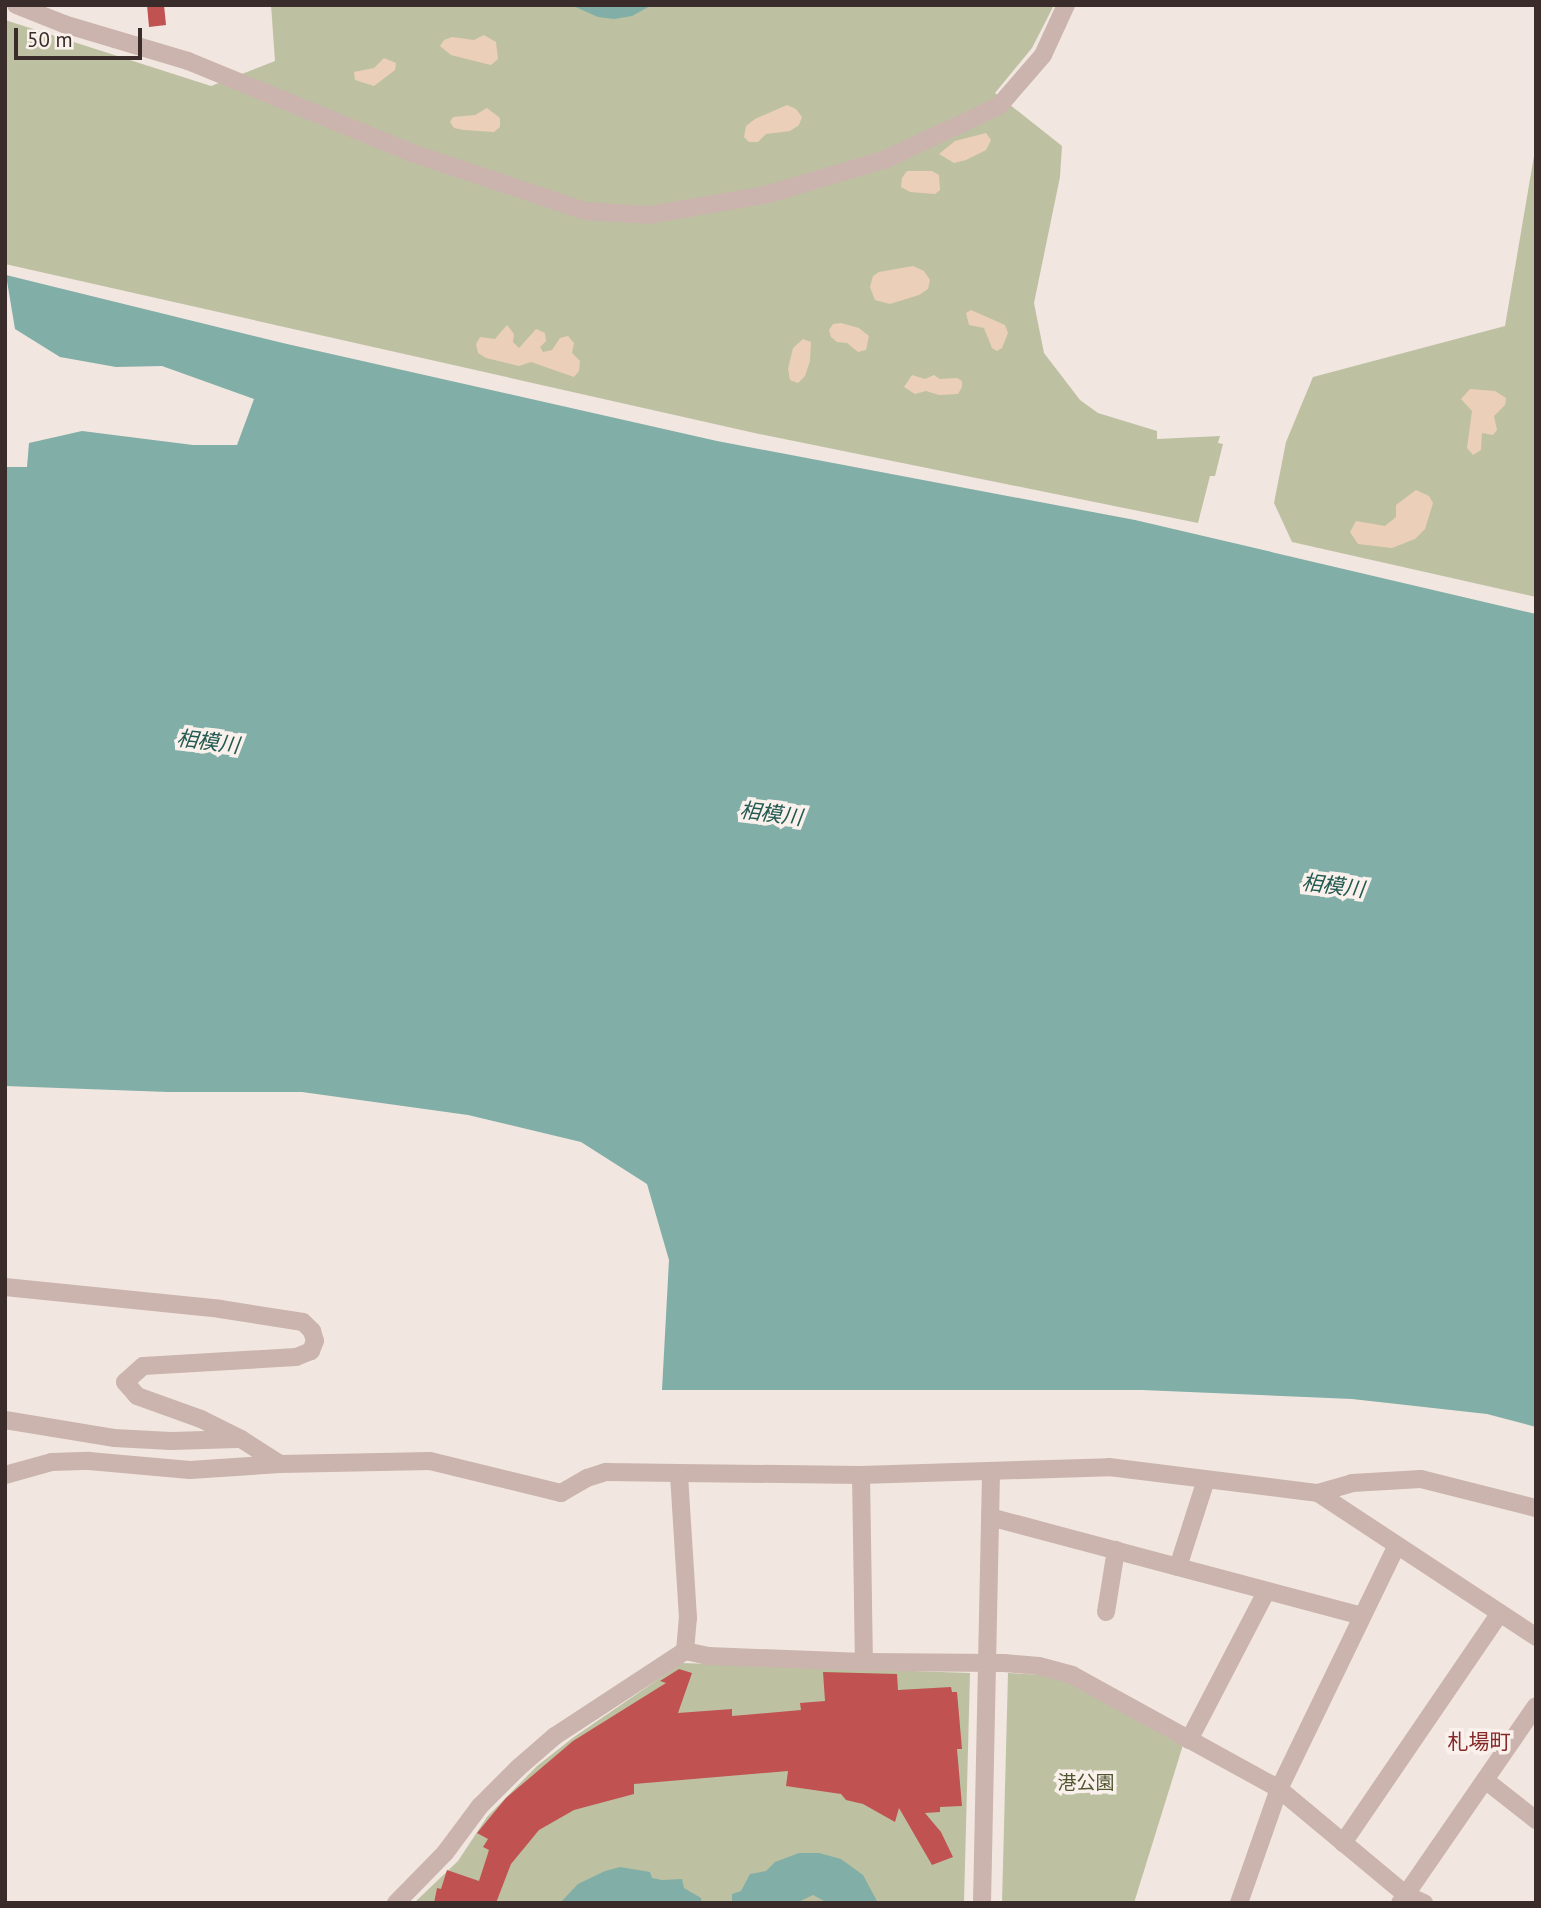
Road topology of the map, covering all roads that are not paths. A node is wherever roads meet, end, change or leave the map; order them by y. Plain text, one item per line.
1 (16, 5) edge
2 (1066, 5) edge
3 (5, 1287) edge
4 (5, 1420) edge
5 (241, 1439) junction
6 (280, 1464) junction
7 (991, 1472) junction
8 (679, 1473) junction
9 (5, 1475) edge
10 (861, 1475) junction
11 (1206, 1479) junction
12 (1318, 1493) junction
13 (1536, 1508) edge
14 (990, 1517) junction
15 (1396, 1548) junction
16 (1116, 1550) junction
17 (1178, 1567) junction
18 (1266, 1592) junction
19 (1106, 1612) dead end
20 (1500, 1613) junction
21 (1362, 1616) junction
22 (1536, 1637) edge
23 (685, 1651) junction
24 (864, 1662) junction
25 (988, 1662) junction
26 (1536, 1706) edge
27 (1189, 1740) junction
28 (1485, 1780) junction
29 (1279, 1789) junction
30 (1534, 1816) edge
31 (1343, 1843) junction
32 (1403, 1899) edge
33 (396, 1903) edge
34 (982, 1903) edge
35 (1239, 1903) edge
36 (1424, 1903) edge

1 - 2 street
3 - 5 street
4 - 5 street
5 - 6 street
6 - 8 street
6 - 9 street
7 - 10 street
7 - 11 street
7 - 14 street
8 - 10 street
8 - 23 street
10 - 24 street
11 - 12 street
11 - 17 street
12 - 13 street
12 - 15 street
14 - 16 street
14 - 25 street
15 - 20 street
15 - 21 street
16 - 17 street
16 - 19 street
17 - 18 street
18 - 21 street
18 - 27 street
20 - 22 street
20 - 31 street
21 - 29 street
23 - 24 street
23 - 33 street
24 - 25 street
25 - 27 street
25 - 34 street
26 - 28 street
27 - 29 street
28 - 30 street
28 - 32 street
29 - 31 street
29 - 35 street
31 - 32 street
32 - 36 street

